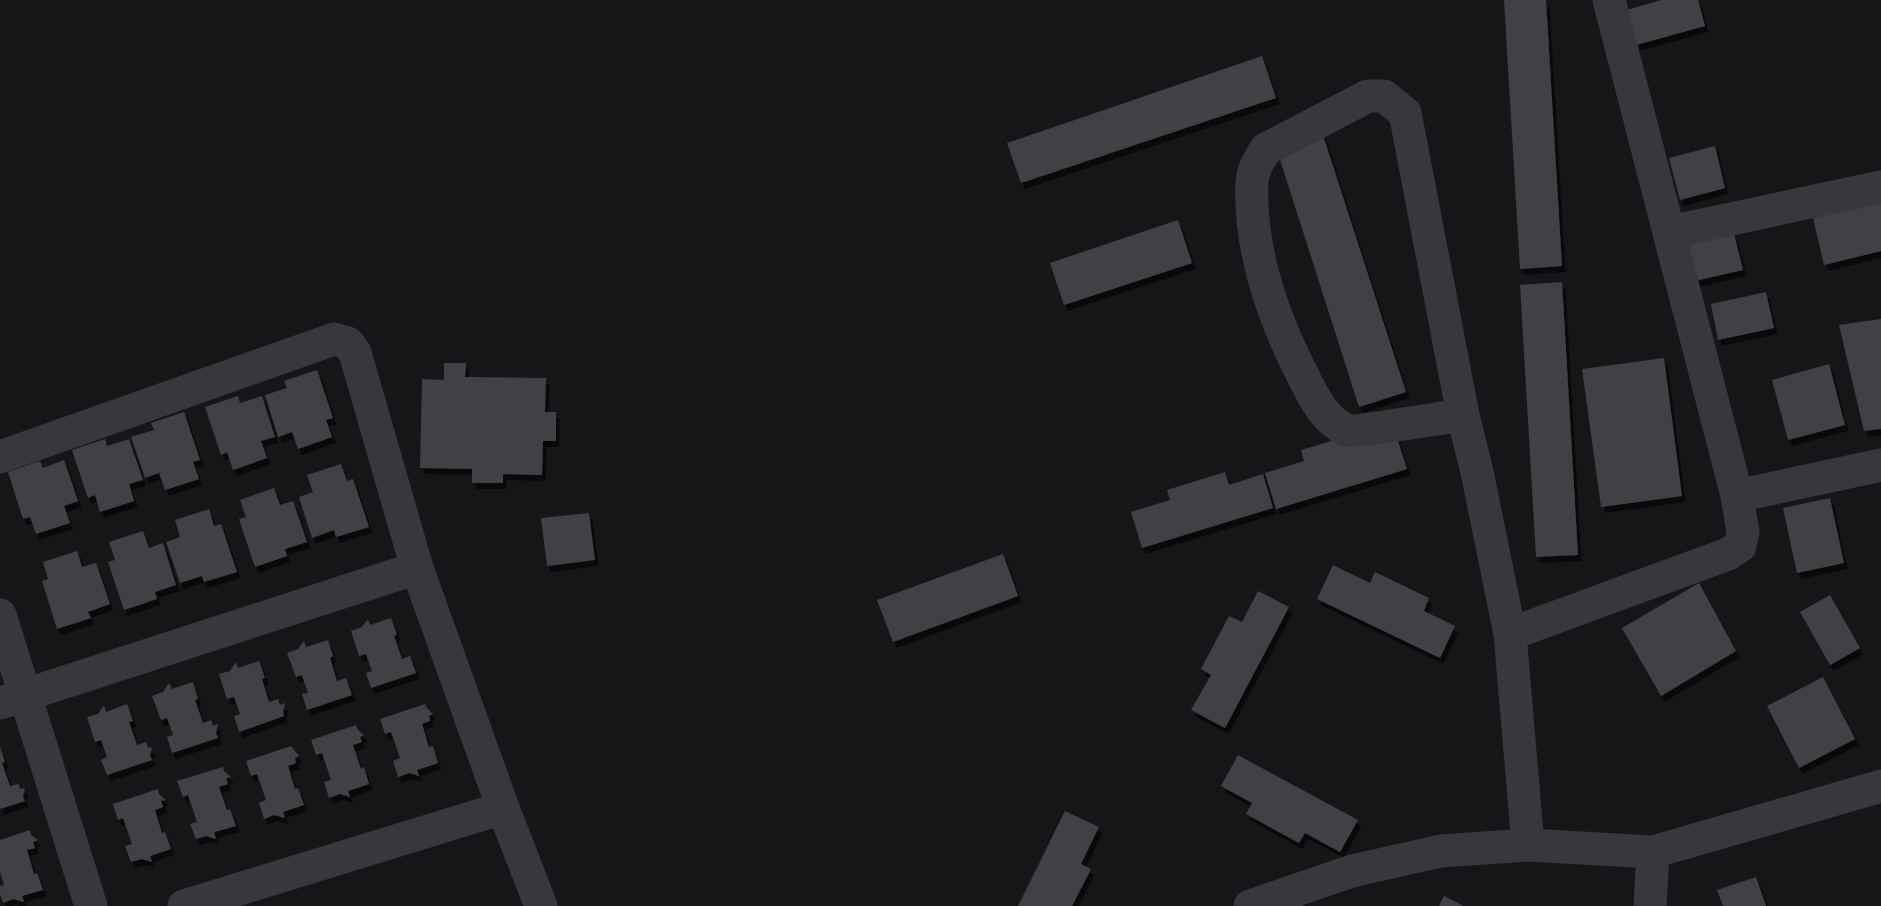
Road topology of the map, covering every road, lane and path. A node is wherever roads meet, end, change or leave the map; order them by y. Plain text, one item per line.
1 (1609, 0) edge
2 (1881, 187) edge
3 (1670, 232) junction
4 (1463, 415) junction
5 (0, 457) edge
6 (1881, 465) edge
7 (1737, 496) junction
8 (417, 568) junction
9 (0, 615) edge
10 (1510, 634) junction
11 (13, 699) edge
12 (1881, 786) edge
13 (503, 808) junction
14 (1528, 845) junction
15 (1653, 852) junction
16 (91, 906) edge
17 (184, 906) edge
18 (542, 906) edge
19 (1250, 906) edge
20 (1650, 906) edge

1 - 3 street
2 - 3 street
3 - 7 street
4 - 4 street
4 - 10 street
5 - 8 street
6 - 7 street
7 - 10 street
8 - 11 street
8 - 13 street
9 - 11 street
10 - 14 street
11 - 16 street
12 - 15 street
13 - 17 street
13 - 18 street
14 - 15 street
14 - 19 street
15 - 20 street

